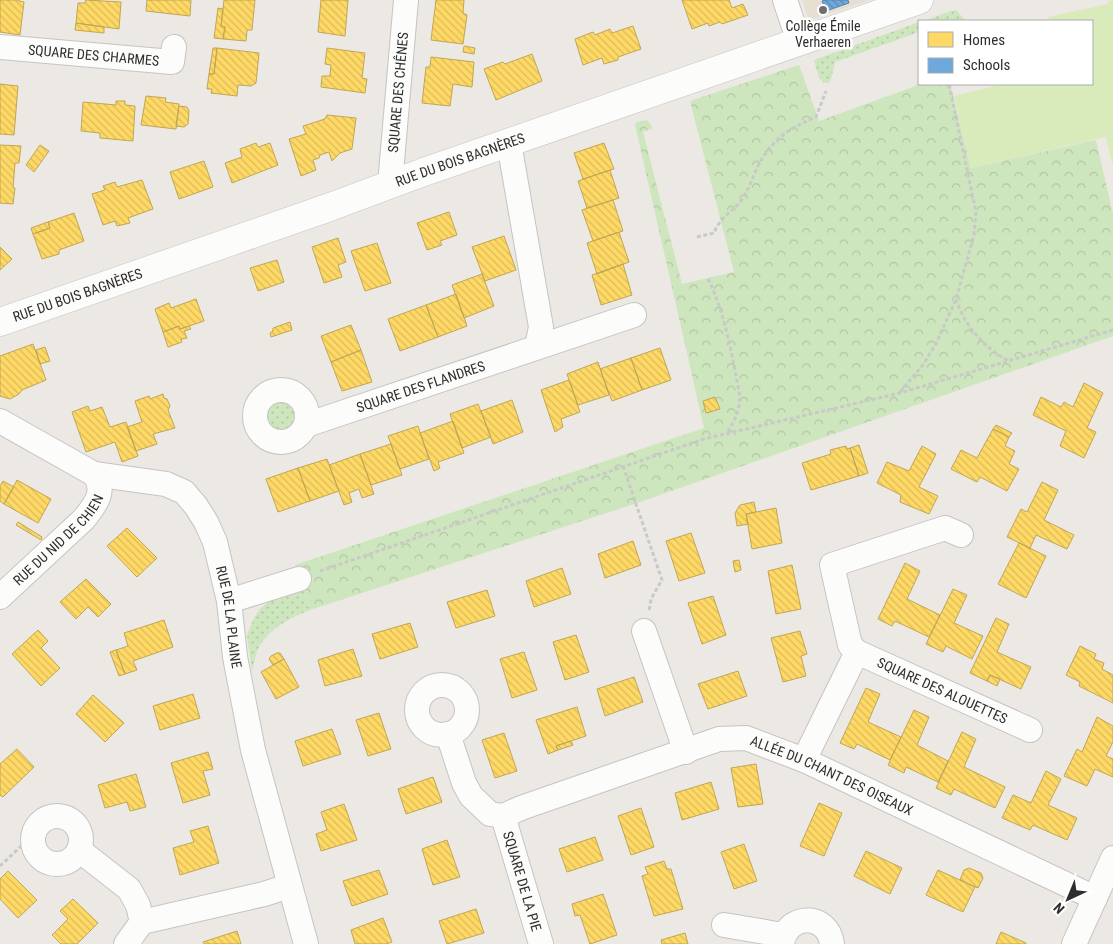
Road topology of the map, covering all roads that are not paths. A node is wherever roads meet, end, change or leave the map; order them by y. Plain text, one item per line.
1 (406, 0) edge
2 (785, 0) edge
3 (919, 0) edge
4 (799, 42) junction
5 (0, 47) edge
6 (174, 47) dead end
7 (509, 143) junction
8 (390, 184) junction
9 (634, 315) dead end
10 (0, 322) edge
11 (537, 347) junction
12 (0, 421) edge
13 (306, 425) dead end
14 (94, 474) junction
15 (961, 536) dead end
16 (299, 579) road end
17 (0, 598) edge
18 (229, 601) junction
19 (644, 631) road end
20 (858, 652) junction
21 (1030, 730) dead end
22 (448, 734) dead end
23 (686, 752) junction
24 (804, 760) junction
25 (503, 816) junction
26 (79, 850) junction
27 (1113, 858) edge
28 (289, 886) junction
29 (1095, 898) junction
30 (142, 922) junction
31 (724, 925) dead end
32 (782, 940) edge
33 (126, 944) edge
34 (306, 944) edge
35 (541, 944) edge
36 (832, 944) edge
37 (1074, 944) edge

1 - 8 street, SQUARE DES CHÊNES
2 - 4 street
3 - 4 street, RUE DU BOIS BAGNÈRES
4 - 7 street, RUE DU BOIS BAGNÈRES
5 - 6 street, SQUARE DES CHARMES
7 - 8 street, RUE DU BOIS BAGNÈRES
7 - 11 street
8 - 10 street, RUE DU BOIS BAGNÈRES
9 - 11 street, SQUARE DES FLANDRES
11 - 13 street, SQUARE DES FLANDRES
12 - 14 street, RUE DE LA PLAINE
14 - 17 street, RUE DU NID DE CHIEN
14 - 18 street, RUE DE LA PLAINE
15 - 20 street
16 - 18 street
18 - 28 street, RUE DE LA PLAINE
19 - 23 street
20 - 21 street, SQUARE DES ALOUETTES
20 - 24 street
22 - 25 street
23 - 24 street, ALLÉE DU CHANT DES OISEAUX
23 - 25 street, ALLÉE DU CHANT DES OISEAUX
24 - 29 street, ALLÉE DU CHANT DES OISEAUX
25 - 35 street, SQUARE DE LA PIE
26 - 26 street
26 - 30 street
27 - 29 street
28 - 30 street
28 - 34 street, RUE DE LA PLAINE
29 - 37 street
30 - 33 street
31 - 32 street
32 - 36 street

